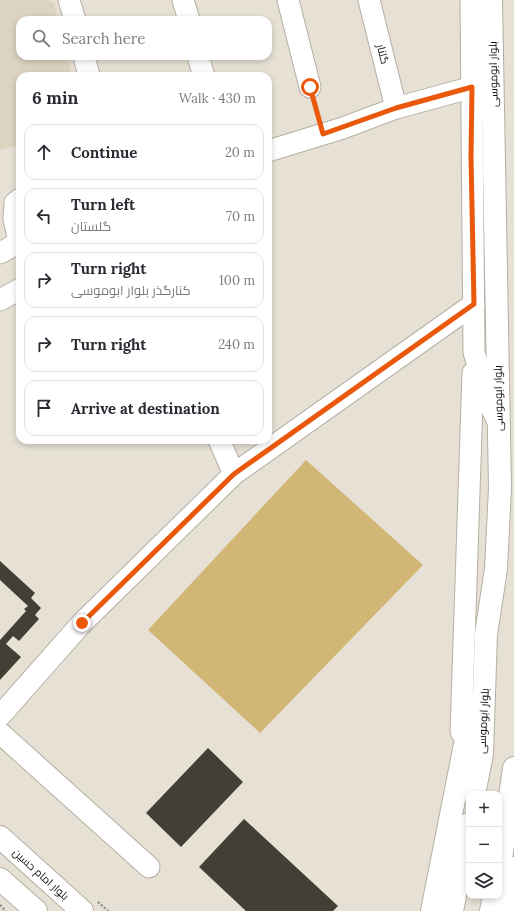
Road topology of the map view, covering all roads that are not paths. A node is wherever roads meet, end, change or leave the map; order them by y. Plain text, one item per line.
1 (69, 0) edge
2 (183, 0) edge
3 (289, 0) edge
4 (369, 0) edge
5 (471, 0) edge
6 (491, 0) edge
7 (74, 16) edge
8 (188, 16) edge
9 (85, 60) edge
10 (199, 60) edge
11 (88, 72) edge
12 (203, 72) edge
13 (310, 87) road end
14 (472, 87) junction
15 (396, 108) junction
16 (272, 150) edge
17 (16, 203) edge
18 (16, 228) edge
19 (16, 244) edge
20 (0, 253) edge
21 (16, 291) edge
22 (0, 300) edge
23 (474, 304) junction
24 (474, 352) junction
25 (499, 424) junction
26 (221, 444) edge
27 (234, 474) junction
28 (486, 634) junction
29 (0, 716) edge
30 (0, 732) edge
31 (514, 768) edge
32 (460, 770) junction
33 (475, 791) edge
34 (468, 827) edge
35 (0, 837) edge
36 (500, 863) edge
37 (149, 867) dead end
38 (514, 868) edge
39 (0, 879) edge
40 (493, 899) edge
41 (36, 911) edge
42 (82, 911) edge
43 (432, 911) edge
44 (452, 911) edge
45 (491, 911) edge
46 (508, 911) edge

1 - 7 street
2 - 8 street
3 - 13 street
4 - 15 street, گلنار
5 - 14 street
6 - 25 main road, بلوار ابوموسی
9 - 11 street
10 - 12 street
14 - 15 street
14 - 23 street
15 - 16 street
17 - 18 street
19 - 20 street
21 - 22 street
23 - 24 street
23 - 27 street
24 - 25 street
24 - 32 street
25 - 28 main road, بلوار ابوموسی
26 - 27 street
27 - 29 street
28 - 32 main road
28 - 33 main road, بلوار ابوموسی
30 - 37 street
31 - 36 main road
32 - 43 main road
34 - 44 main road
35 - 42 main road, بلوار امام حسین
38 - 46 main road
39 - 41 main road
40 - 45 main road

